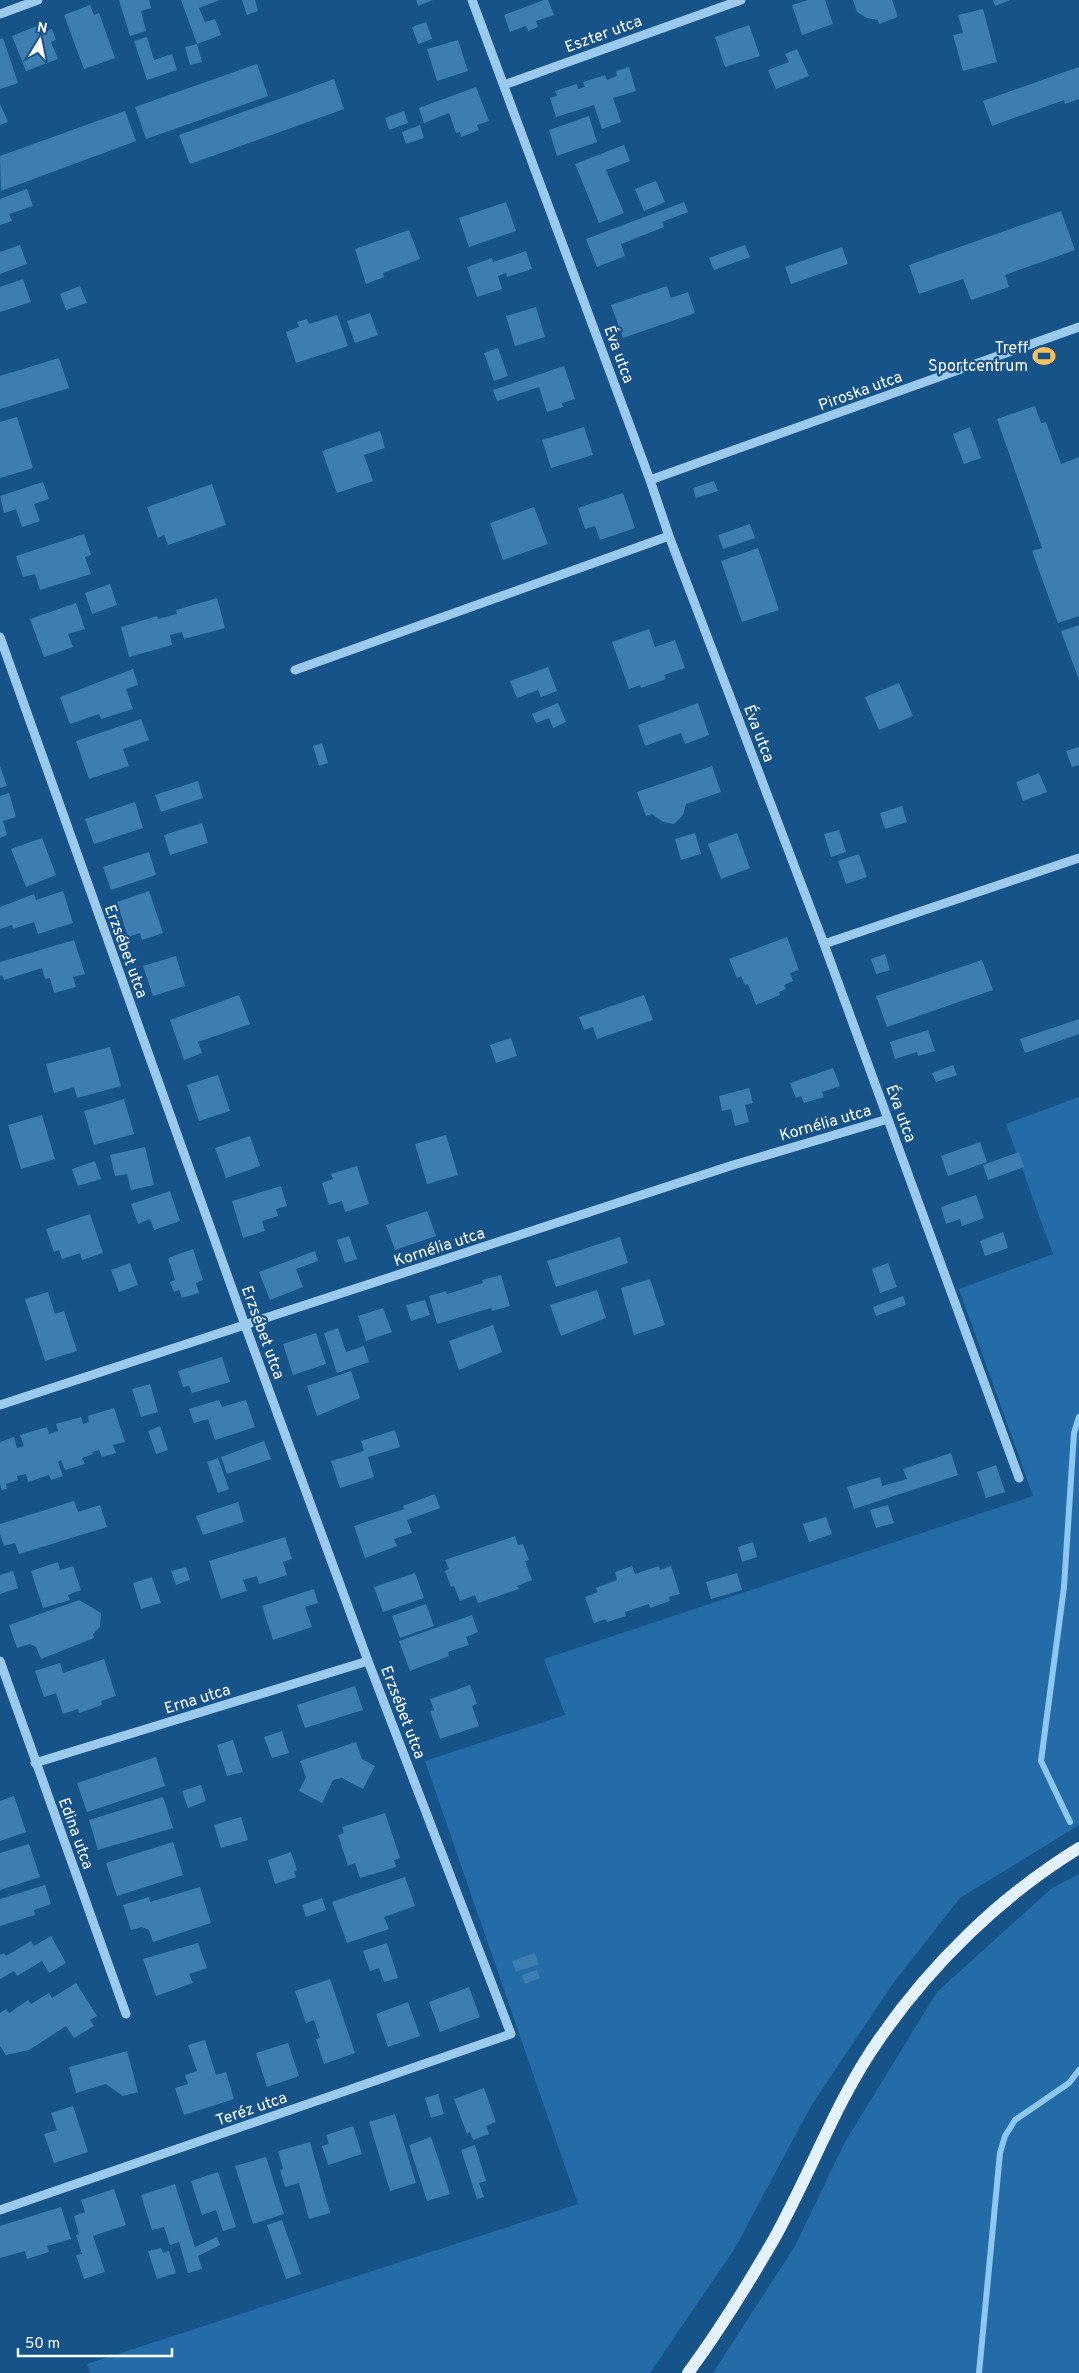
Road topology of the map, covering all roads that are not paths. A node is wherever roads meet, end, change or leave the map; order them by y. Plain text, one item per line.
1 (38, 0) edge
2 (472, 0) edge
3 (741, 0) edge
4 (0, 14) edge
5 (504, 85) junction
6 (1079, 327) edge
7 (650, 480) junction
8 (669, 536) junction
9 (0, 637) edge
10 (295, 670) dead end
11 (1079, 858) edge
12 (824, 944) junction
13 (888, 1119) junction
14 (245, 1325) junction
15 (0, 1405) edge
16 (1019, 1478) dead end
17 (0, 1661) edge
18 (368, 1661) junction
19 (36, 1763) junction
20 (1079, 1848) edge
21 (126, 2014) dead end
22 (511, 2034) joint
23 (0, 2210) edge
24 (688, 2373) edge

1 - 4 street
2 - 5 street, Éva utca
3 - 5 street, Eszter utca
5 - 7 street, Éva utca
6 - 7 street, Piroska utca
7 - 8 street, Éva utca
8 - 10 street
8 - 12 street, Éva utca
9 - 14 street, Erzsébet utca
11 - 12 street
12 - 13 street, Éva utca
13 - 14 street, Kornélia utca
13 - 16 street, Éva utca
14 - 15 street, Kornélia utca
14 - 18 street, Erzsébet utca
17 - 19 street, Edina utca
18 - 19 street, Erna utca
18 - 22 street, Erzsébet utca
19 - 21 street, Edina utca
20 - 24 main road
22 - 23 street, Teréz utca

